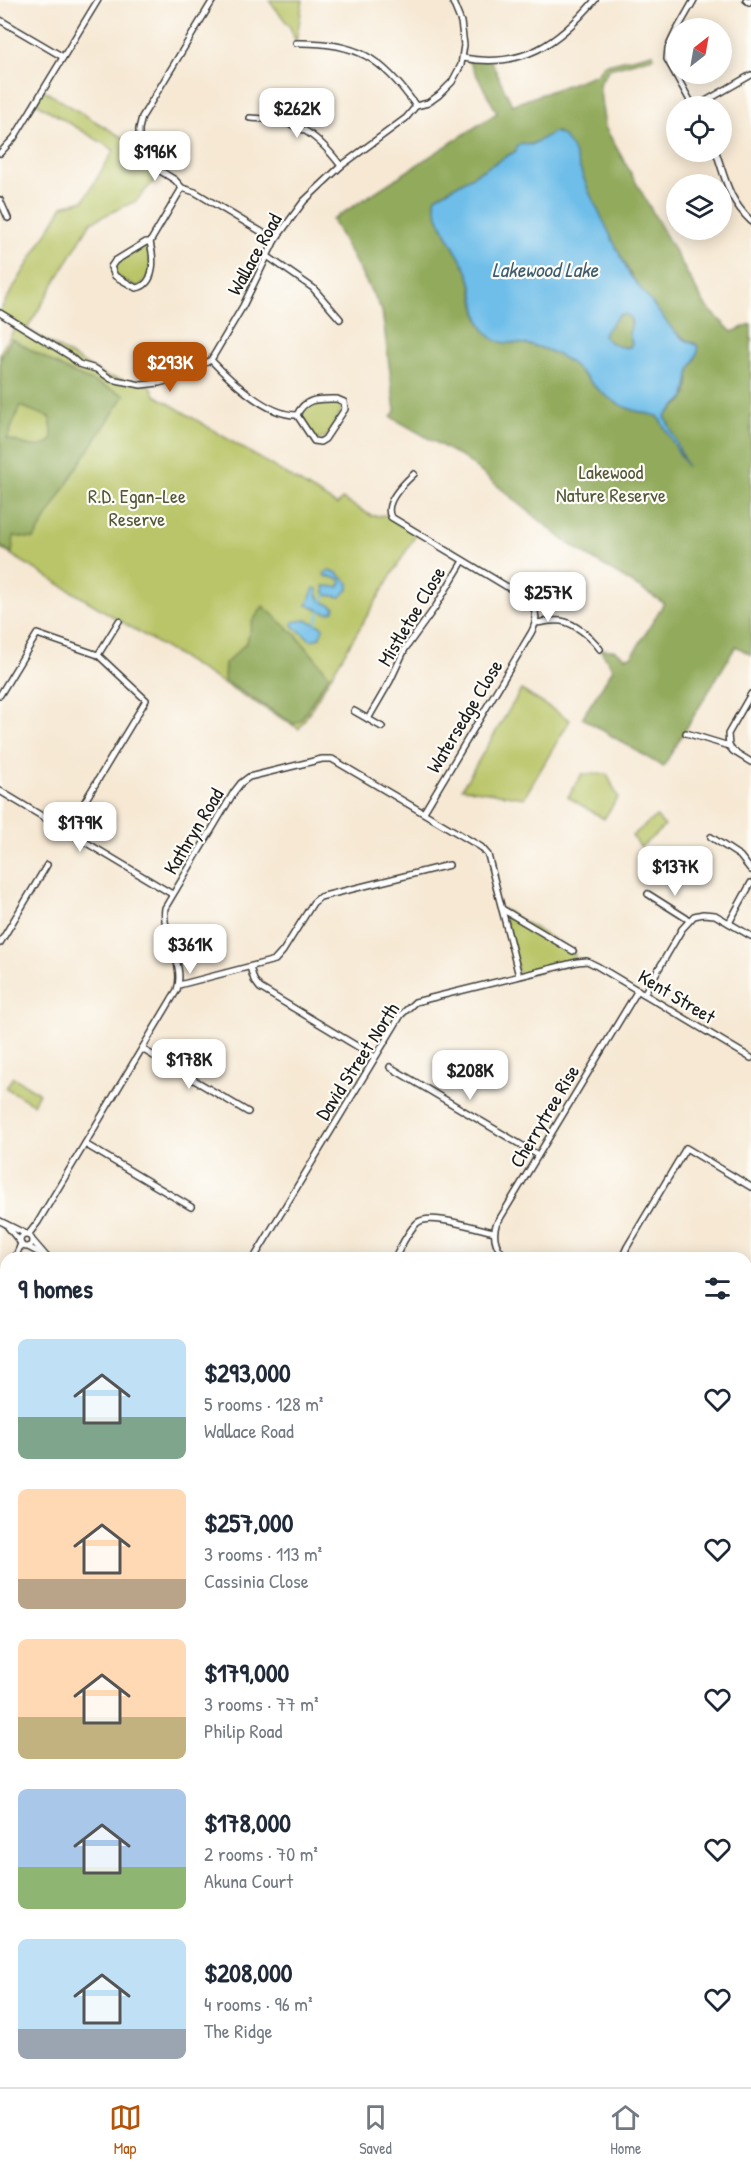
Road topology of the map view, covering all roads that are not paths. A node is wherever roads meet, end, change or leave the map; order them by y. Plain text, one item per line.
1 (98, 0) edge
2 (213, 0) edge
3 (452, 0) edge
4 (595, 0) edge
5 (694, 0) edge
6 (684, 18) edge
7 (0, 20) edge
8 (296, 42) dead end
9 (63, 57) junction
10 (463, 57) junction
11 (751, 75) edge
12 (713, 96) edge
13 (416, 106) junction
14 (250, 118) dead end
15 (0, 153) edge
16 (719, 162) edge
17 (341, 166) junction
18 (182, 188) junction
19 (0, 200) edge
20 (8, 218) dead end
21 (751, 221) edge
22 (275, 240) junction
23 (150, 242) junction
24 (267, 256) junction
25 (0, 314) edge
26 (340, 319) dead end
27 (211, 360) junction
28 (297, 415) junction
29 (414, 474) dead end
30 (462, 561) junction
31 (119, 621) dead end
32 (536, 623) junction
33 (600, 649) dead end
34 (98, 655) junction
35 (751, 694) edge
36 (0, 695) edge
37 (354, 711) dead end
38 (368, 719) junction
39 (382, 727) dead end
40 (686, 733) dead end
41 (729, 746) junction
42 (751, 762) edge
43 (0, 791) edge
44 (424, 812) junction
45 (67, 831) junction
46 (711, 837) dead end
47 (47, 865) dead end
48 (449, 865) dead end
49 (751, 870) edge
50 (751, 883) edge
51 (172, 894) junction
52 (648, 894) dead end
53 (502, 909) junction
54 (689, 920) junction
55 (729, 923) junction
56 (751, 936) edge
57 (0, 943) edge
58 (573, 951) dead end
59 (587, 962) joint
60 (250, 968) junction
61 (519, 976) junction
62 (179, 985) junction
63 (638, 990) junction
64 (644, 994) junction
65 (142, 1049) junction
66 (375, 1057) junction
67 (751, 1058) edge
68 (390, 1066) dead end
69 (248, 1112) dead end
70 (85, 1144) junction
71 (538, 1155) junction
72 (751, 1187) edge
73 (191, 1207) dead end
74 (0, 1221) edge
75 (38, 1222) junction
76 (7, 1226) junction
77 (494, 1232) junction
78 (27, 1234) junction
79 (33, 1241) junction
80 (24, 1245) junction
81 (20, 1252) edge
82 (37, 1252) edge
83 (43, 1252) edge
84 (258, 1252) edge
85 (398, 1252) edge
86 (500, 1252) edge
87 (624, 1252) edge

1 - 9 street
2 - 18 street
3 - 10 street, Wallace Road
4 - 10 street
5 - 6 street
7 - 9 street
8 - 13 street
9 - 15 street
10 - 13 street, Wallace Road
11 - 12 street
13 - 17 street, Wallace Road
14 - 17 street
16 - 21 street
17 - 22 street, Wallace Road
18 - 22 street
18 - 23 street
19 - 20 street
22 - 24 street, Wallace Road
23 - 23 street
24 - 26 street
24 - 27 street, Wallace Road
25 - 27 street
27 - 28 street
28 - 28 street
29 - 30 street
30 - 32 street
30 - 38 street, Mistletoe Close
31 - 34 street
32 - 33 street
32 - 44 street, Watersedge Close
34 - 36 street
34 - 45 street
35 - 41 street
37 - 38 street
38 - 39 street
40 - 41 street
41 - 42 street
43 - 45 street
44 - 51 street, Kathryn Road
44 - 53 street, Kathryn Road
45 - 51 street
46 - 49 street
47 - 57 street
48 - 60 street
50 - 55 street
51 - 62 street, Kathryn Road
52 - 54 street
53 - 58 street
53 - 61 street, Kathryn Road
54 - 55 street
54 - 64 street
55 - 56 street
59 - 61 street, David Street North
59 - 63 street, Kent Street
60 - 62 street
60 - 66 street
61 - 66 street, David Street North
62 - 65 street
63 - 64 street, Kent Street
63 - 71 street, Cherrytree Rise
64 - 67 street, Kent Street
65 - 69 street
65 - 70 street
66 - 84 street, David Street North
68 - 71 street
70 - 73 street
70 - 75 street
71 - 77 street, Cherrytree Rise
72 - 87 street
74 - 76 street
75 - 78 street
75 - 79 street
76 - 78 street
76 - 80 street
77 - 85 street
77 - 86 street
78 - 79 street
78 - 80 street
79 - 80 street
79 - 83 street
80 - 81 street
80 - 82 street

